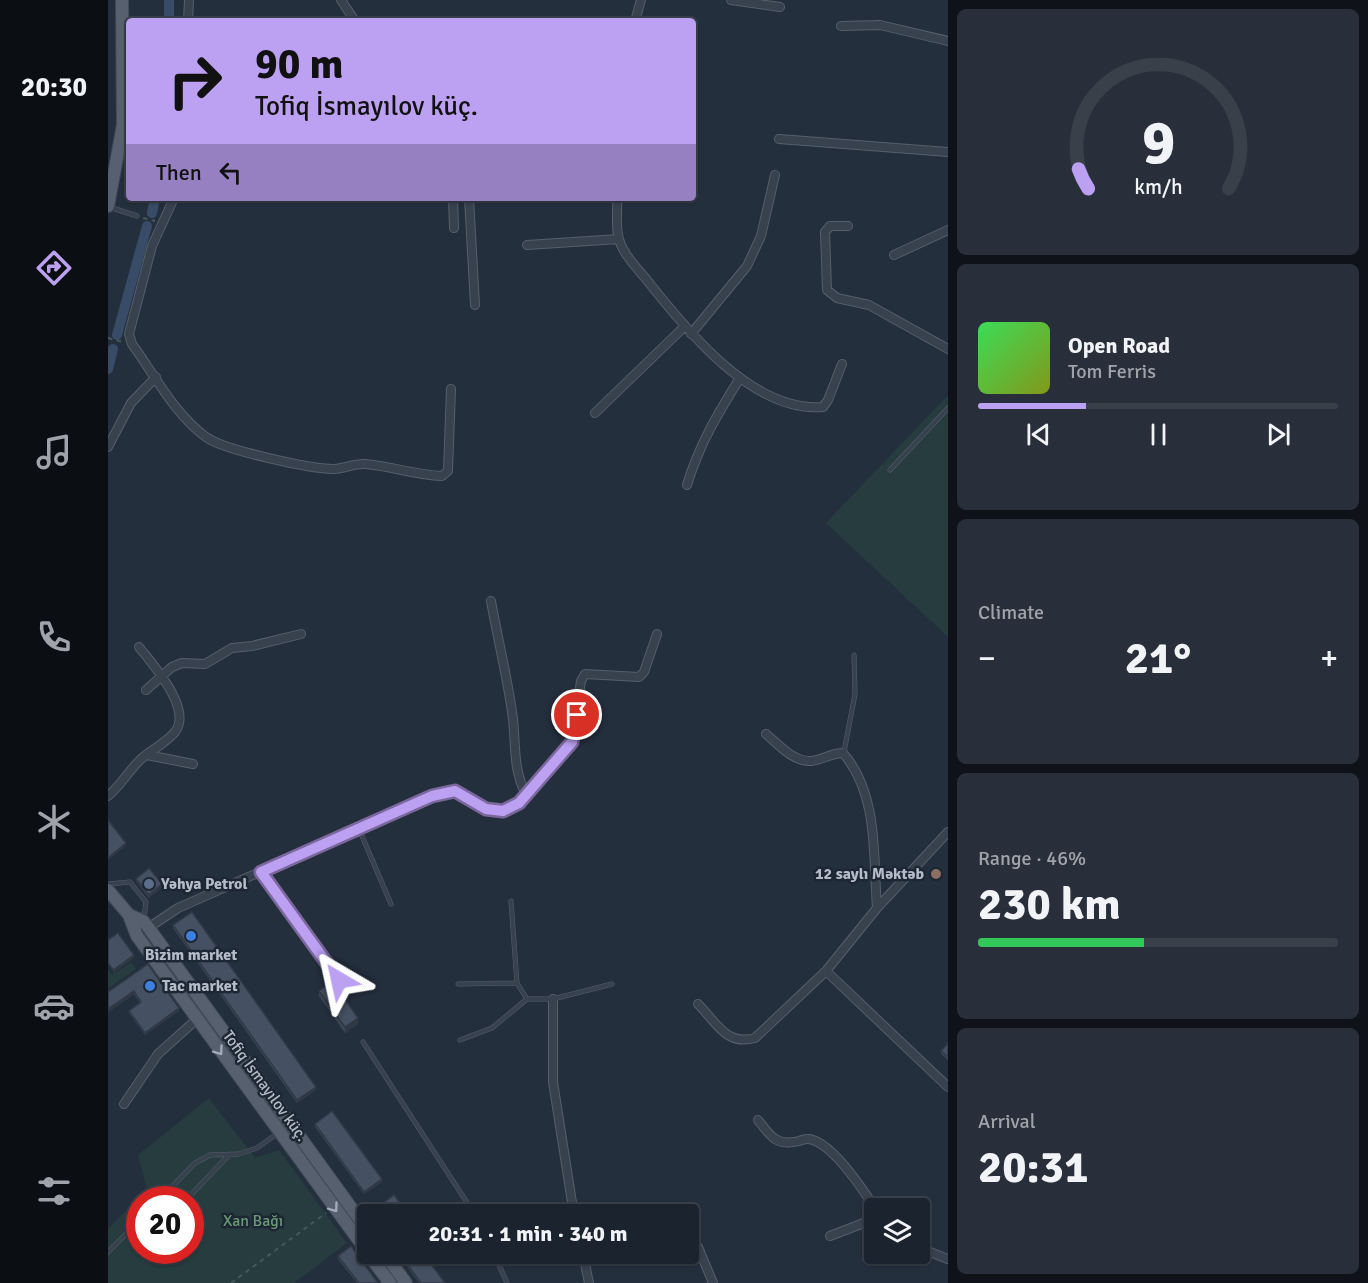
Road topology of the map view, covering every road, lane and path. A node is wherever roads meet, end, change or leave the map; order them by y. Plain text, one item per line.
1 (122, 0) edge
2 (189, 0) edge
3 (341, 0) edge
4 (640, 0) edge
5 (731, 0) edge
6 (780, 7) dead end
7 (188, 18) edge
8 (353, 18) edge
9 (636, 18) edge
10 (841, 26) dead end
11 (948, 41) edge
12 (779, 139) dead end
13 (948, 152) edge
14 (774, 175) dead end
15 (172, 201) edge
16 (453, 201) edge
17 (469, 201) edge
18 (617, 201) edge
19 (108, 206) edge
20 (137, 216) joint
21 (161, 222) junction
22 (848, 226) dead end
23 (454, 228) dead end
24 (948, 230) edge
25 (619, 239) junction
26 (527, 245) dead end
27 (894, 255) dead end
28 (475, 304) dead end
29 (684, 327) junction
30 (691, 334) junction
31 (108, 338) edge
32 (132, 344) junction
33 (948, 349) edge
34 (842, 364) dead end
35 (156, 377) junction
36 (740, 378) junction
37 (452, 389) dead end
38 (948, 408) edge
39 (596, 413) dead end
40 (108, 447) edge
41 (890, 470) dead end
42 (687, 485) dead end
43 (490, 601) dead end
44 (301, 634) dead end
45 (657, 634) dead end
46 (139, 647) dead end
47 (854, 655) dead end
48 (162, 676) junction
49 (146, 690) dead end
50 (766, 734) dead end
51 (843, 753) junction
52 (147, 755) junction
53 (193, 764) dead end
54 (526, 795) junction
55 (108, 796) edge
56 (358, 829) junction
57 (948, 832) edge
58 (261, 872) junction
59 (108, 884) edge
60 (108, 890) edge
61 (510, 901) dead end
62 (391, 904) dead end
63 (877, 908) junction
64 (129, 915) junction
65 (146, 924) junction
66 (137, 936) junction
67 (826, 971) junction
68 (339, 980) dead end
69 (518, 983) junction
70 (458, 984) dead end
71 (612, 984) dead end
72 (527, 999) junction
73 (553, 999) junction
74 (698, 1004) dead end
75 (197, 1019) junction
76 (460, 1040) dead end
77 (363, 1042) dead end
78 (948, 1087) edge
79 (124, 1104) dead end
80 (758, 1120) dead end
81 (279, 1133) junction
82 (229, 1155) junction
83 (173, 1186) edge
84 (199, 1186) edge
85 (869, 1198) edge
86 (468, 1204) edge
87 (572, 1204) edge
88 (333, 1208) junction
89 (357, 1216) edge
90 (864, 1223) edge
91 (126, 1234) edge
92 (830, 1236) dead end
93 (357, 1240) edge
94 (699, 1249) edge
95 (108, 1252) edge
96 (930, 1252) edge
97 (948, 1259) edge
98 (376, 1264) edge
99 (392, 1264) edge
100 (498, 1264) edge
101 (585, 1264) edge
102 (231, 1283) edge
103 (390, 1283) edge
104 (406, 1283) edge
105 (507, 1283) edge
106 (589, 1283) edge
107 (713, 1283) edge

1 - 19 main road
2 - 7 street
3 - 8 street
4 - 9 street
5 - 6 street
10 - 11 street
12 - 13 street
14 - 30 street
15 - 21 street
16 - 23 street
17 - 28 street
18 - 25 street
19 - 20 lane
20 - 21 path
21 - 32 street
22 - 33 street
24 - 27 street
25 - 26 street
25 - 29 street
29 - 30 street
29 - 39 street
30 - 36 street
31 - 32 path
32 - 35 street
34 - 36 street
35 - 37 street
35 - 40 street
36 - 42 street
38 - 41 lane
43 - 54 street
44 - 48 street
45 - 54 street
46 - 48 street
47 - 51 lane
48 - 49 street
48 - 52 street
50 - 51 street
51 - 63 street
52 - 53 street
52 - 55 street
54 - 56 street
56 - 58 street
56 - 62 lane
57 - 63 street
58 - 65 street
58 - 68 lane
59 - 65 lane
60 - 64 main road
61 - 69 lane
63 - 67 street
64 - 65 main road
64 - 66 main road, Tofiq İsmayılov küç.
65 - 66 street
65 - 89 main road
66 - 75 main road, Tofiq İsmayılov küç.
67 - 74 street
67 - 78 street
69 - 70 lane
69 - 72 lane
71 - 73 lane
72 - 73 lane
72 - 76 lane
73 - 87 street
75 - 79 street
75 -> 81 main road, Tofiq İsmayılov küç.
77 - 86 lane
80 - 85 street
81 - 82 lane
81 - 88 main road, Tofiq İsmayılov küç.
82 - 83 lane
82 - 84 lane
88 -> 93 main road, Tofiq İsmayılov küç.
88 - 102 path
90 - 92 street
91 - 95 lane
94 - 107 street
96 - 97 street
98 - 103 main road, Tofiq İsmayılov küç.
99 - 104 main road
100 - 105 lane
101 - 106 street

